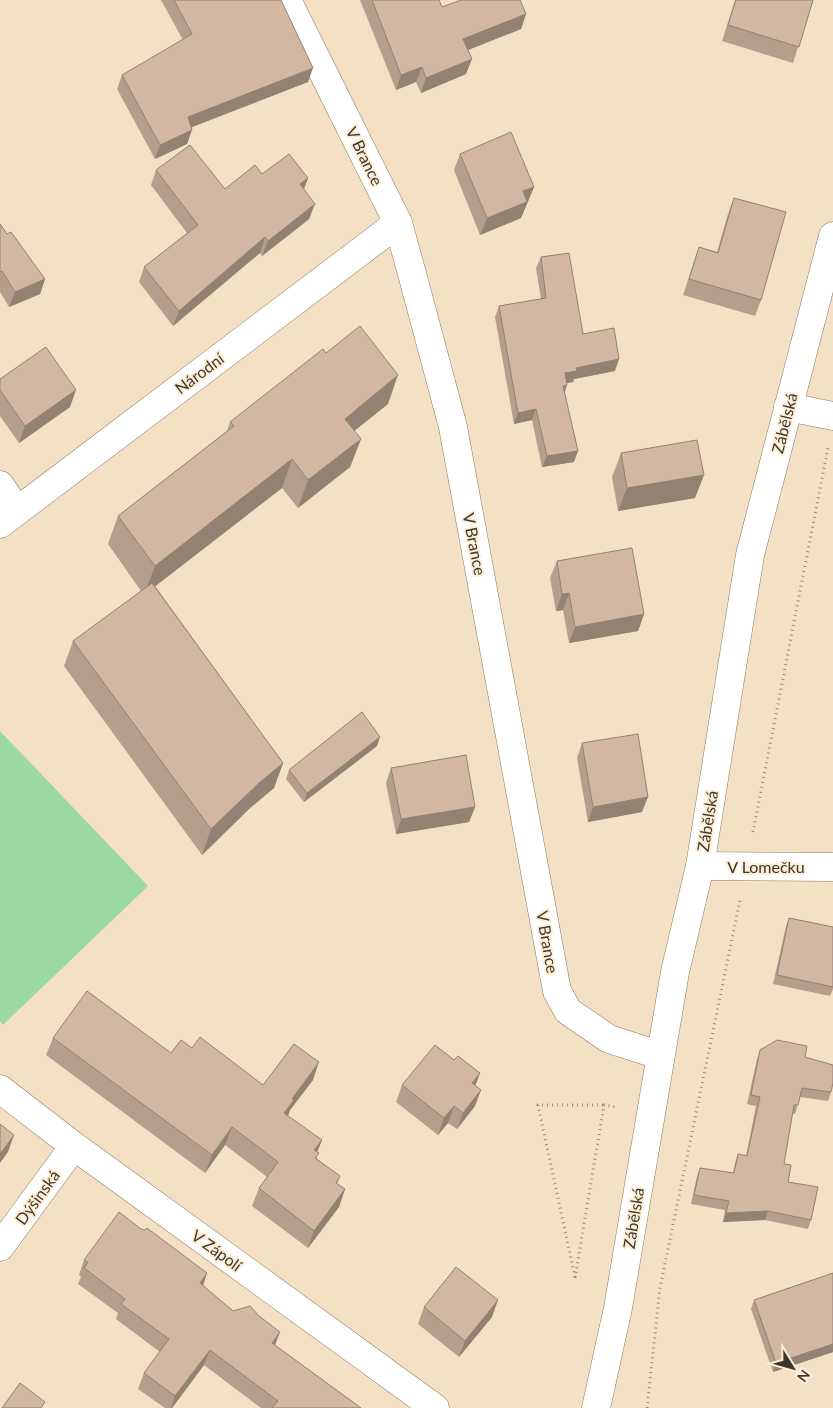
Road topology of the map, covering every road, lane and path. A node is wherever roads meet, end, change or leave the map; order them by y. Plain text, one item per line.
1 (287, 0) edge
2 (398, 223) junction
3 (833, 236) edge
4 (788, 407) junction
5 (831, 428) edge
6 (0, 485) edge
7 (9, 517) edge
8 (700, 866) junction
9 (747, 866) junction
10 (833, 867) edge
11 (659, 1055) junction
12 (0, 1089) edge
13 (604, 1105) dead end
14 (74, 1146) junction
15 (0, 1247) edge
16 (575, 1278) dead end
17 (435, 1408) edge
18 (596, 1408) edge
19 (647, 1408) edge

1 - 2 street, V Brance
2 - 7 street, Národní
2 - 11 street, V Brance
3 - 4 street, Zábělská
4 - 5 street
4 - 8 street, Zábělská
5 - 9 path
6 - 7 street
8 - 9 street, V Lomečku
8 - 11 street, Zábělská
9 - 10 street, V Lomečku
9 - 19 path
11 - 18 street, Zábělská
12 - 14 street, V Zápolí
13 - 16 path
14 - 15 street, Dýšinská
14 - 17 street, V Zápolí

